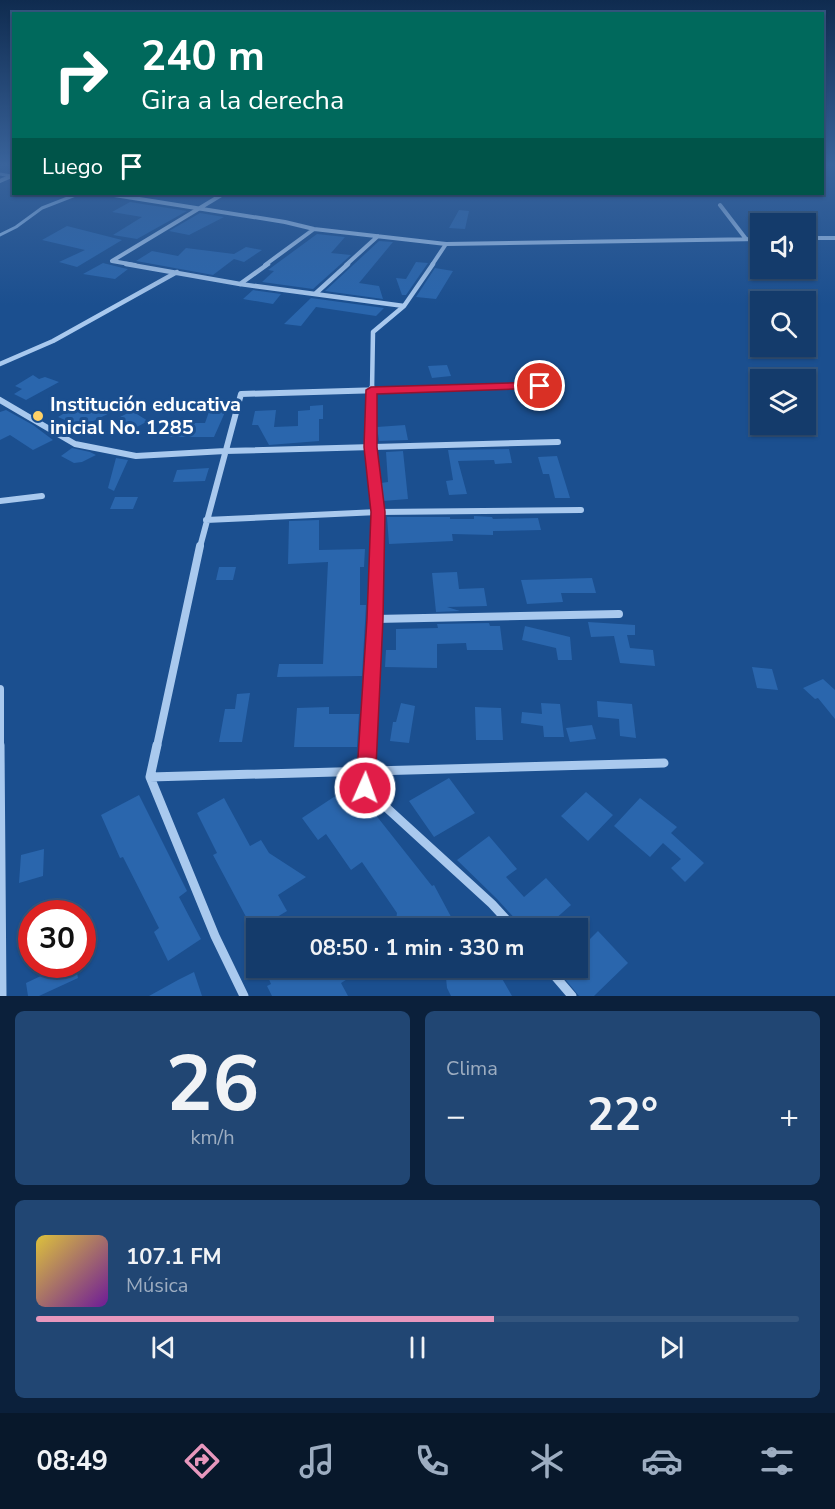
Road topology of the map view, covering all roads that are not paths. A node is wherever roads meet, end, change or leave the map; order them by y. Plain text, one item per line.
1 (191, 211) edge
2 (212, 211) edge
3 (725, 211) edge
4 (314, 229) junction
5 (378, 236) junction
6 (816, 238) edge
7 (835, 238) edge
8 (746, 239) junction
9 (750, 239) edge
10 (446, 244) junction
11 (177, 272) junction
12 (240, 284) junction
13 (315, 294) junction
14 (404, 306) junction
15 (0, 364) edge
16 (540, 386) dead end
17 (371, 390) junction
18 (0, 400) edge
19 (558, 442) dead end
20 (371, 447) junction
21 (225, 451) junction
22 (42, 496) dead end
23 (0, 501) edge
24 (581, 510) dead end
25 (378, 512) junction
26 (206, 520) junction
27 (619, 614) dead end
28 (375, 619) junction
29 (0, 689) edge
30 (664, 763) dead end
31 (366, 771) junction
32 (150, 777) junction
33 (505, 918) edge
34 (557, 978) edge
35 (2, 996) edge
36 (244, 996) edge
37 (572, 996) edge

1 - 11 street
2 - 4 street
3 - 8 street
4 - 5 street
4 - 12 street
5 - 10 street
5 - 13 street
6 - 7 street
8 - 9 street
8 - 10 street
10 - 14 street
11 - 12 street
11 - 15 street
12 - 13 street
13 - 14 street
14 - 17 street
16 - 17 street
17 - 20 street
17 - 21 street
18 - 21 street
19 - 20 street
20 - 21 street
20 - 25 street
21 - 26 street
22 - 23 street
24 - 25 street
25 - 26 street
25 - 28 street
26 - 32 street
27 - 28 street
28 - 31 street
29 - 35 street
30 - 31 street
31 - 32 street
31 - 33 street
32 - 36 street
34 - 37 street

